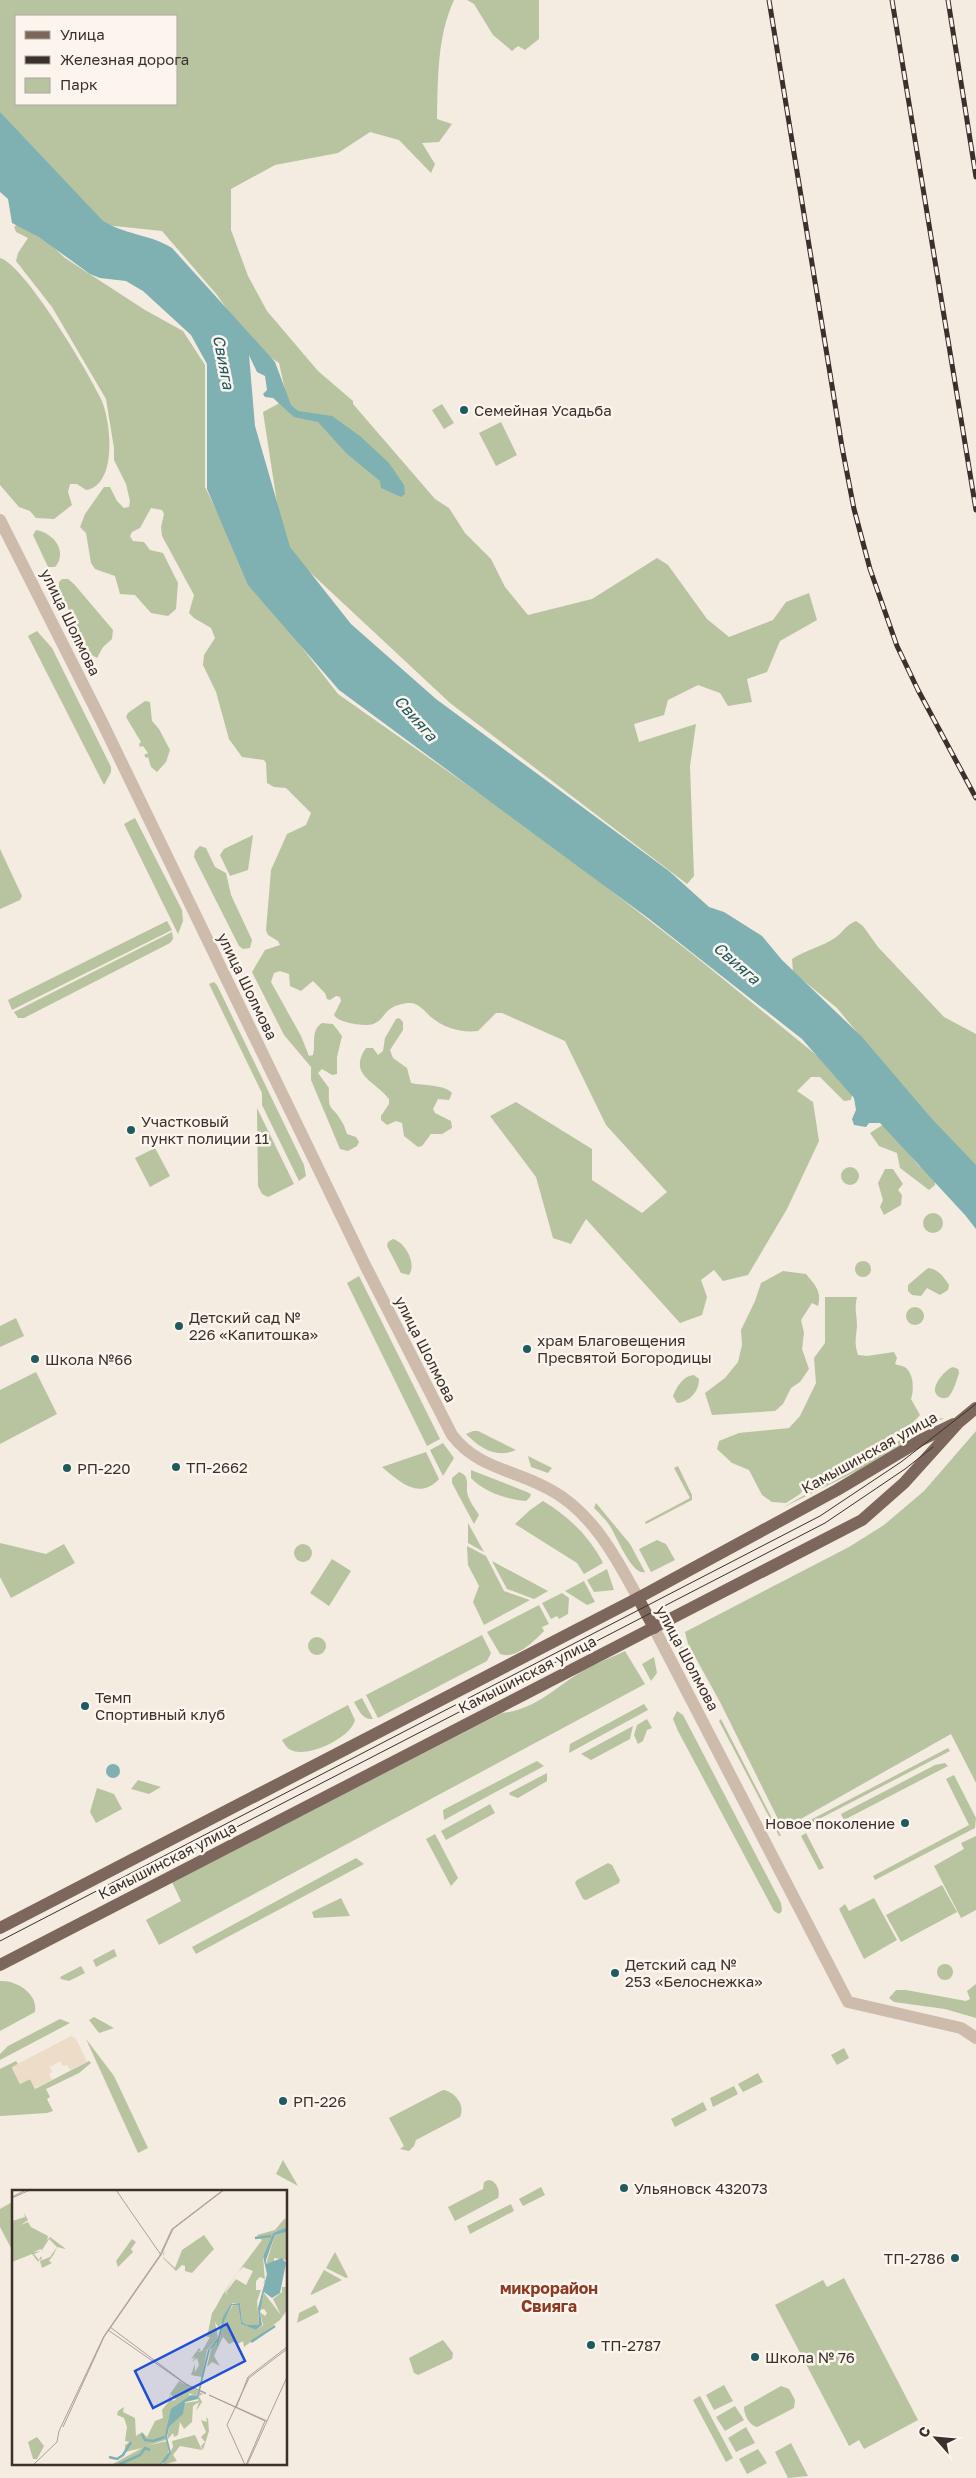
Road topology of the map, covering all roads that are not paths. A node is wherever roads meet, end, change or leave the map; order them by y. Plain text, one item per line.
1 (0, 520) edge
2 (976, 1408) edge
3 (959, 1422) junction
4 (638, 1598) junction
5 (654, 1628) junction
6 (0, 1928) edge
7 (1, 1964) edge
8 (976, 2038) edge

1 - 4 street, улица Шолмова
2 - 3 main road
3 - 4 main road, Камышинская улица
3 - 5 main road, Камышинская улица
4 - 5 main road, улица Шолмова
4 - 6 main road, Камышинская улица
5 - 7 main road, Камышинская улица
5 - 8 street, улица Шолмова

